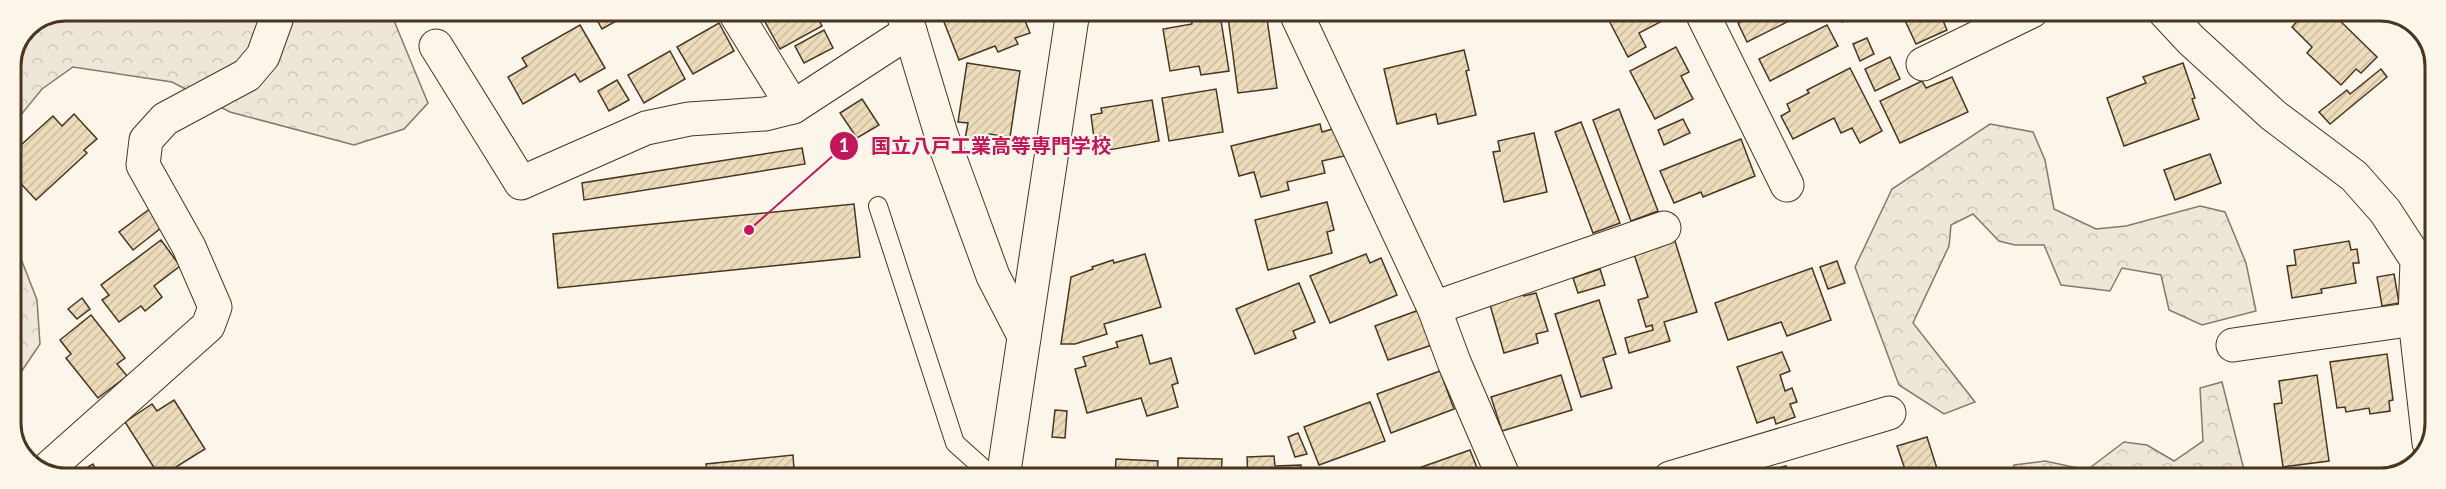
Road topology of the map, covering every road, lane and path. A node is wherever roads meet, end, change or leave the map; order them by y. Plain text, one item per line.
1 (276, 21) edge
2 (740, 21) edge
3 (905, 21) edge
4 (1071, 21) edge
5 (1300, 21) edge
6 (1706, 21) edge
7 (2011, 21) edge
8 (2173, 21) edge
9 (436, 46) dead end
10 (1923, 64) dead end
11 (793, 107) junction
12 (1787, 184) dead end
13 (878, 206) dead end
14 (1664, 228) dead end
15 (2425, 260) edge
16 (2425, 266) edge
17 (1434, 308) junction
18 (2415, 319) junction
19 (1024, 336) junction
20 (2234, 345) dead end
21 (2425, 408) edge
22 (1889, 413) dead end
23 (52, 466) edge
24 (983, 468) edge
25 (1004, 468) edge
26 (1500, 468) edge
27 (1704, 468) edge

1 - 23 street
2 - 11 street
3 - 11 street
3 - 19 street
4 - 19 street
5 - 17 street
6 - 12 street
7 - 10 street
8 - 15 street
9 - 11 street
13 - 24 lane
14 - 17 street
16 - 18 street
17 - 26 street
18 - 20 street
18 - 21 street
19 - 25 street
22 - 27 street

